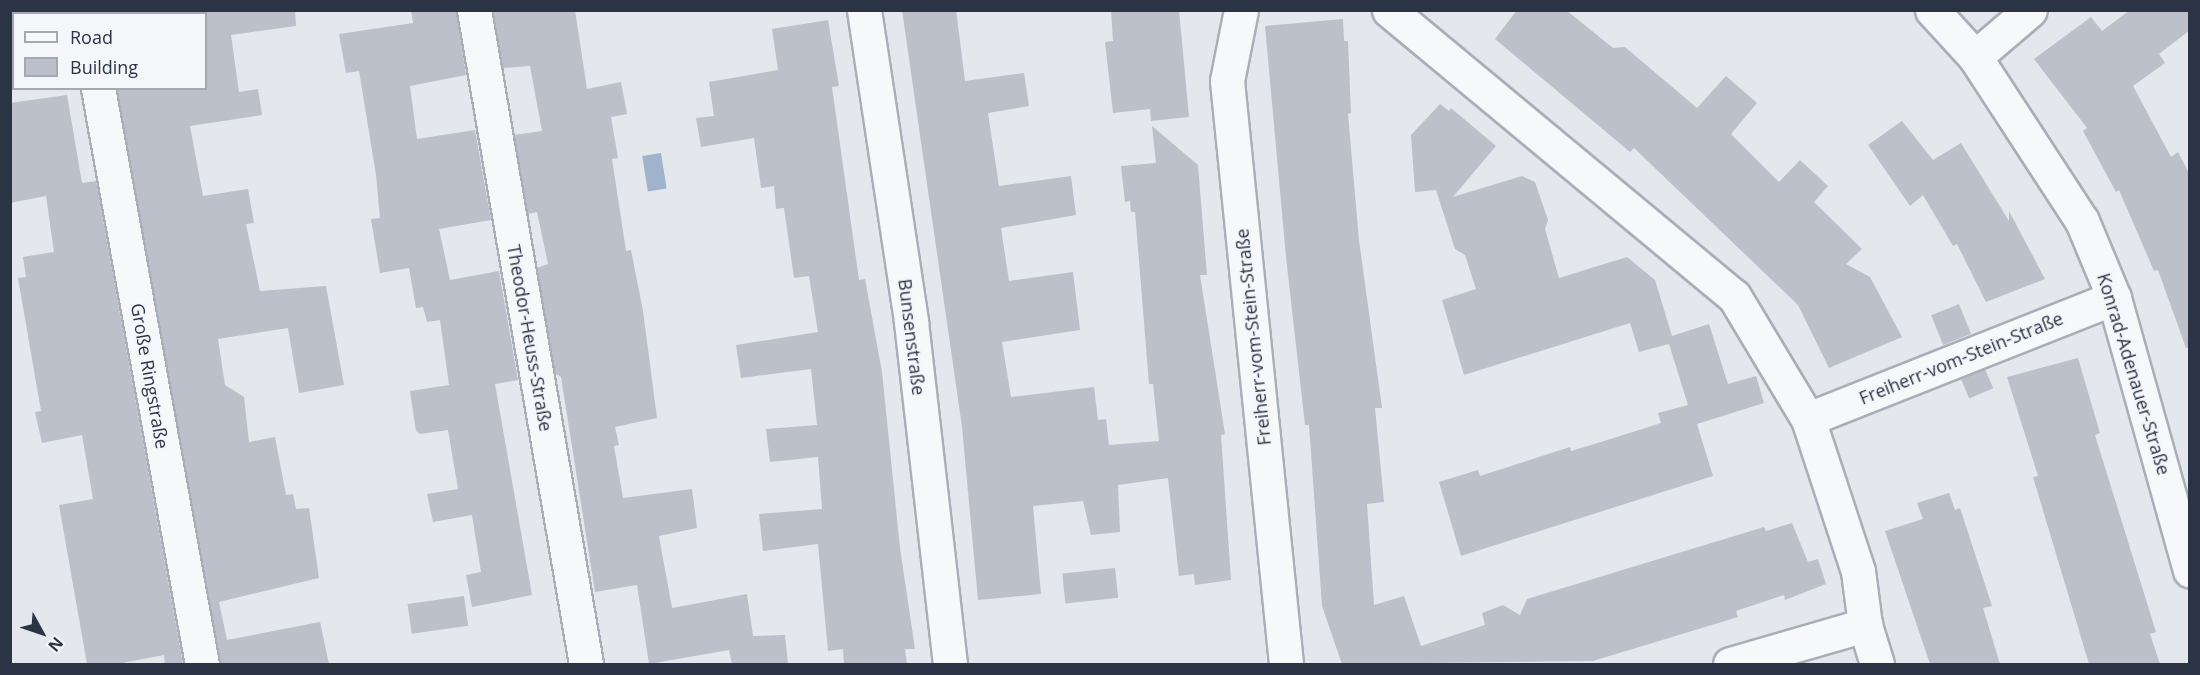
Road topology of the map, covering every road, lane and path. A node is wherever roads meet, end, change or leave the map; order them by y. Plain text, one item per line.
1 (474, 10) edge
2 (864, 10) edge
3 (1241, 10) edge
4 (1389, 10) edge
5 (1932, 10) edge
6 (2030, 10) edge
7 (1975, 57) junction
8 (98, 90) edge
9 (2114, 298) junction
10 (1808, 419) junction
11 (2179, 484) edge
12 (2190, 571) edge
13 (1865, 625) junction
14 (202, 664) edge
15 (586, 664) edge
16 (950, 664) edge
17 (1286, 664) edge
18 (1730, 664) edge
19 (1877, 664) edge

1 - 15 street, Theodor-Heuss-Straße
2 - 16 street, Bunsenstraße
3 - 17 street, Freiherr-vom-Stein-Straße
4 - 10 street
5 - 7 street, Konrad-Adenauer-Straße
6 - 7 street
7 - 9 street, Konrad-Adenauer-Straße
8 - 14 street, Große Ringstraße
9 - 10 street, Freiherr-vom-Stein-Straße
9 - 11 street, Konrad-Adenauer-Straße
10 - 13 street
11 - 12 street, Konrad-Adenauer-Straße
13 - 18 street
13 - 19 street

